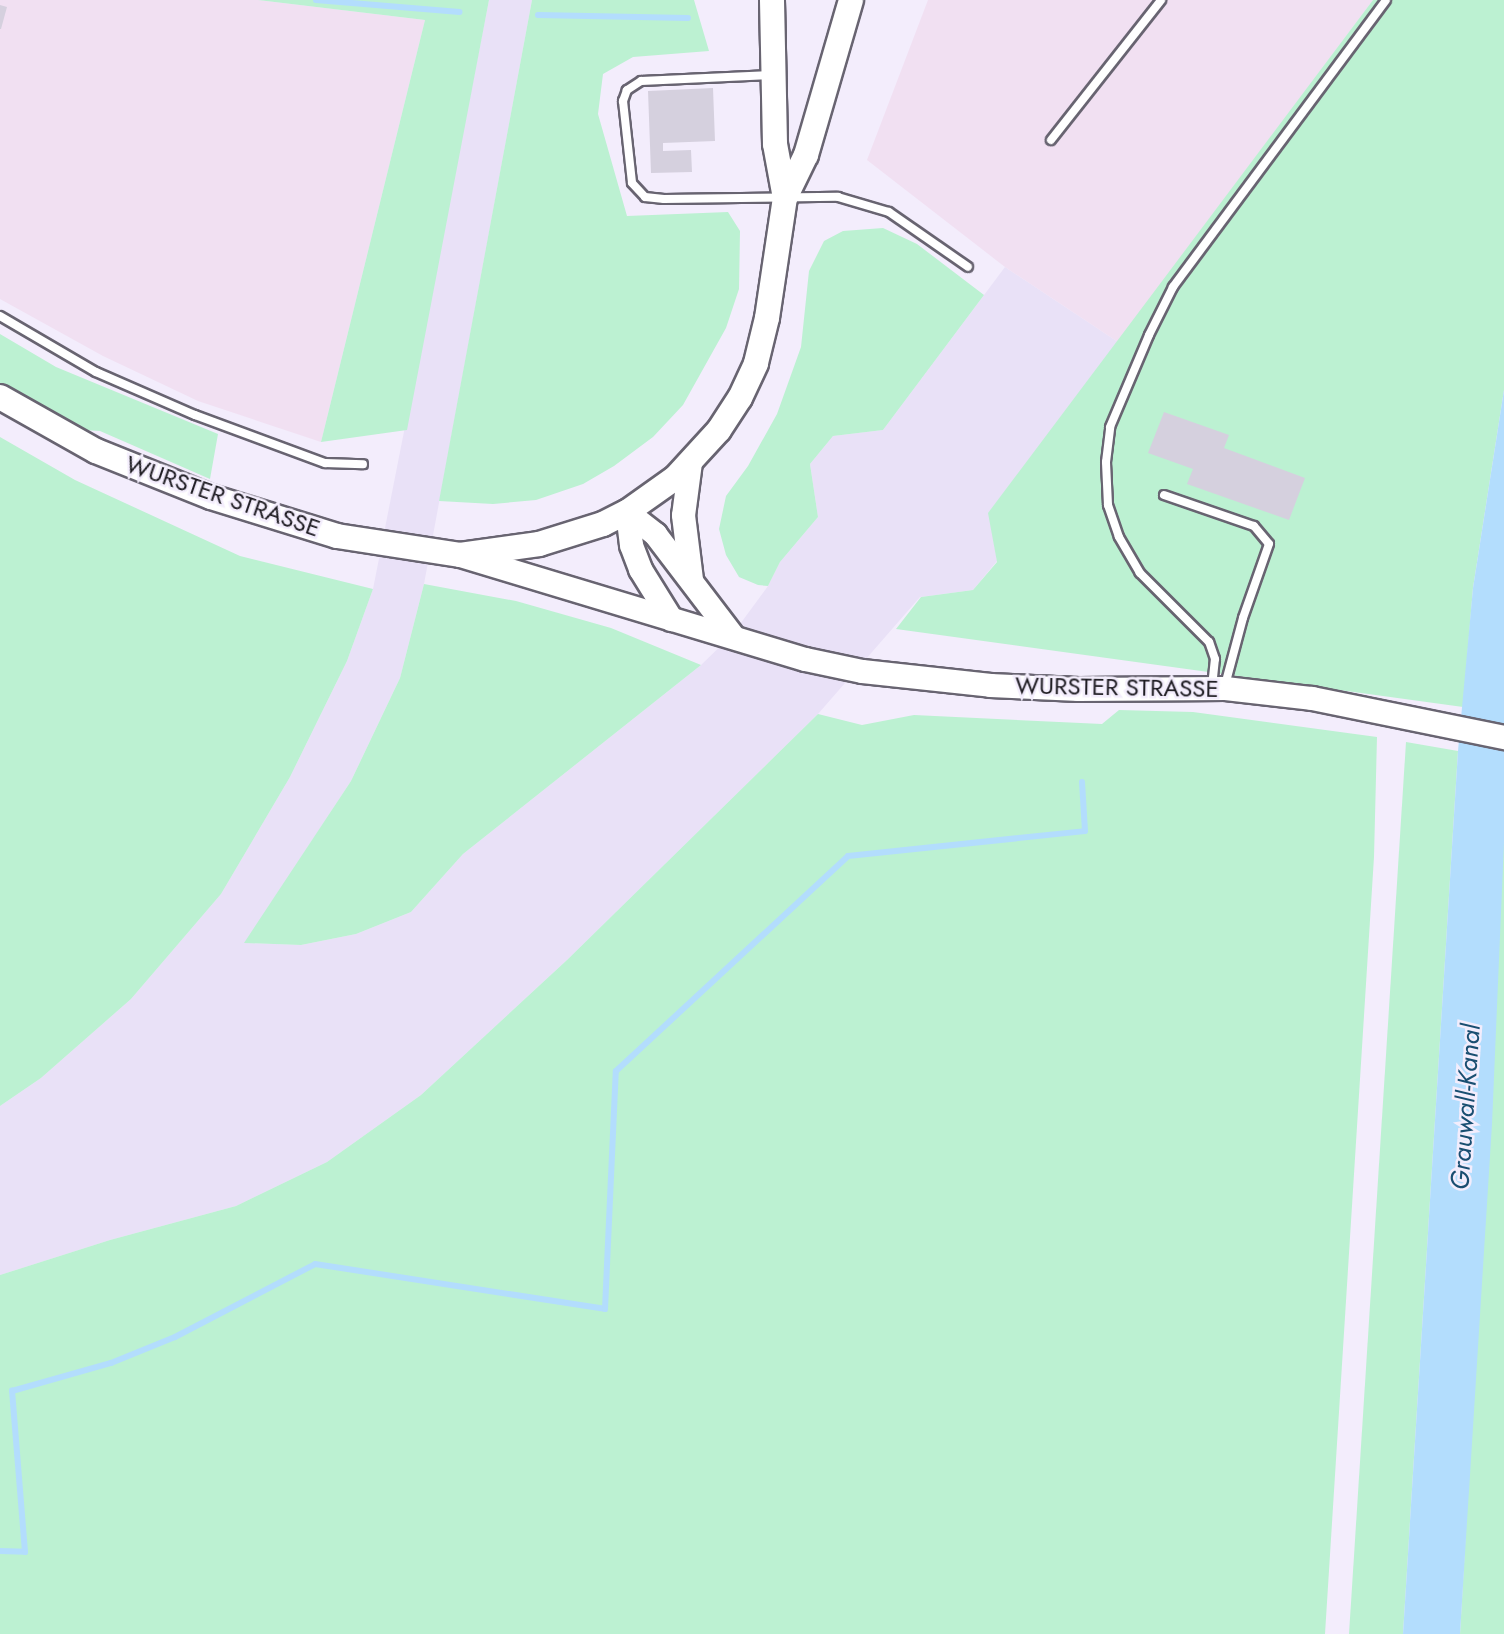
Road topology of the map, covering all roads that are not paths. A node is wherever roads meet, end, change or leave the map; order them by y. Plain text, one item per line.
1 (772, 0) edge
2 (851, 0) edge
3 (1161, 0) edge
4 (1386, 0) edge
5 (775, 75) junction
6 (1051, 140) dead end
7 (785, 198) junction
8 (968, 267) dead end
9 (0, 316) edge
10 (0, 397) edge
11 (690, 462) junction
12 (363, 464) dead end
13 (1164, 495) dead end
14 (627, 512) junction
15 (460, 555) junction
16 (691, 579) junction
17 (671, 619) junction
18 (732, 635) junction
19 (1219, 688) junction
20 (1504, 737) edge

1 - 5 main road
2 - 7 main road
3 - 6 lane
4 - 19 lane
5 - 7 main road
5 - 7 lane
7 - 8 lane
7 - 11 main road, WURSTER STRASSE
9 - 12 lane
10 - 15 main road, WURSTER STRASSE
11 - 14 main road, WURSTER STRASSE
11 - 16 main road
13 - 19 lane
14 - 15 main road, WURSTER STRASSE
14 - 16 main road
14 - 17 main road
15 - 17 main road, WURSTER STRASSE
16 - 18 main road
17 - 18 main road, WURSTER STRASSE
18 - 19 main road, WURSTER STRASSE
19 - 20 main road, WURSTER STRASSE

